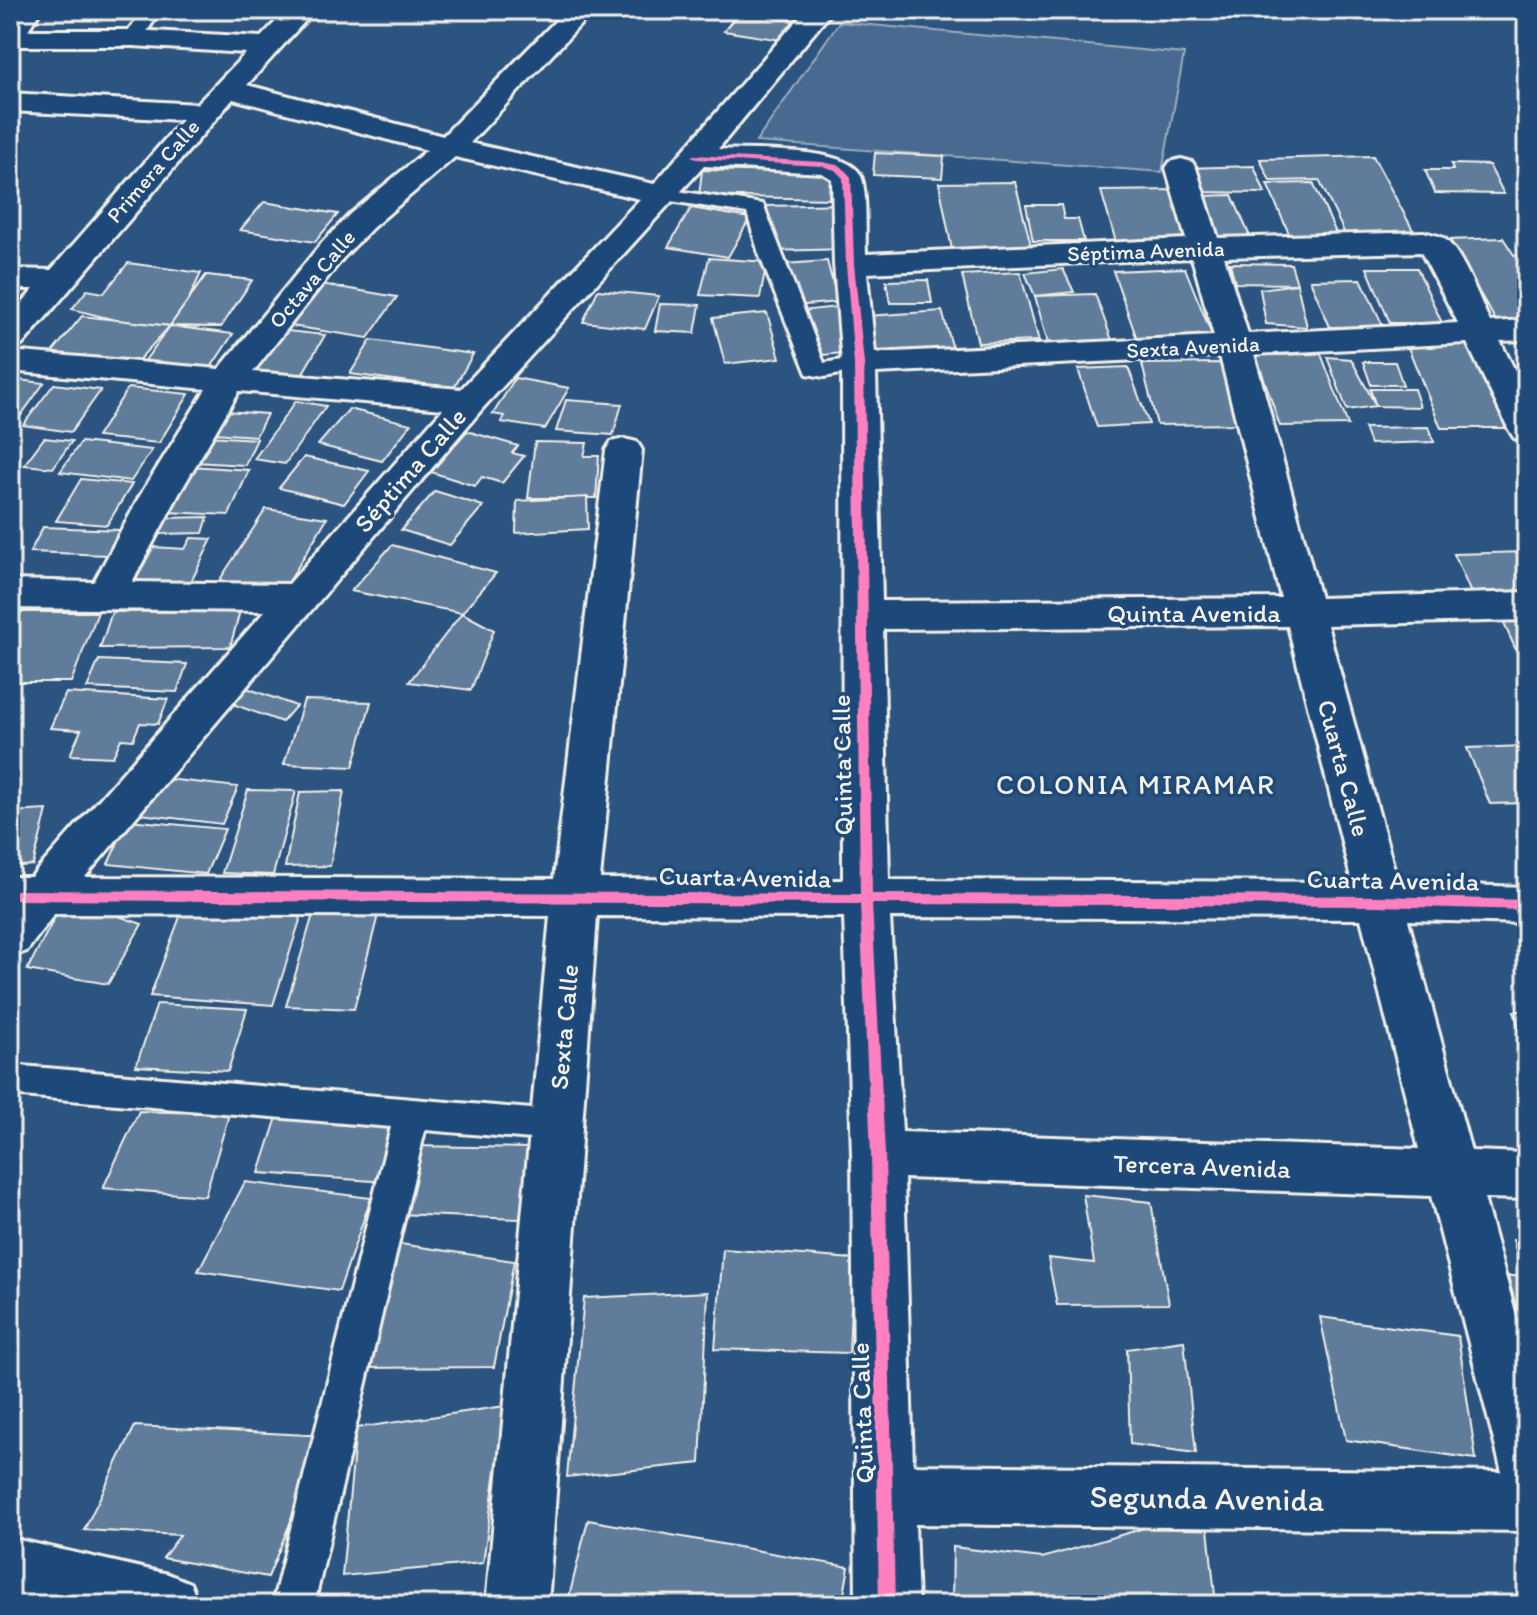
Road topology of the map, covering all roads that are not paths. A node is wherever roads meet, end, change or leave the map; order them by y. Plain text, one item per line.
1 (32, 10) edge
2 (152, 10) edge
3 (302, 10) edge
4 (581, 10) edge
5 (820, 10) edge
6 (11, 38) edge
7 (133, 38) junction
8 (265, 46) junction
9 (226, 88) junction
10 (10, 102) edge
11 (204, 113) junction
12 (449, 147) junction
13 (696, 157) junction
14 (1181, 168) dead end
15 (658, 194) junction
16 (1203, 248) junction
17 (850, 264) junction
18 (10, 279) edge
19 (59, 280) junction
20 (1527, 330) edge
21 (1479, 332) junction
22 (10, 338) edge
23 (1234, 345) junction
24 (10, 361) edge
25 (859, 364) junction
26 (229, 379) junction
27 (470, 401) junction
28 (1527, 430) edge
29 (624, 450) dead end
30 (10, 594) edge
31 (105, 597) junction
32 (298, 598) junction
33 (1527, 606) edge
34 (1303, 612) junction
35 (861, 615) junction
36 (26, 894) edge
37 (575, 896) junction
38 (866, 901) junction
39 (1379, 901) junction
40 (1527, 905) edge
41 (10, 938) edge
42 (10, 1080) edge
43 (412, 1113) junction
44 (555, 1126) junction
45 (878, 1154) junction
46 (1451, 1176) junction
47 (1527, 1176) edge
48 (1527, 1463) edge
49 (887, 1494) junction
50 (1527, 1502) edge
51 (10, 1568) edge
52 (168, 1605) edge
53 (293, 1605) edge
54 (517, 1605) edge
55 (887, 1605) edge

1 - 6 lane
2 - 7 lane
3 - 8 street, Primera Calle
4 - 12 street, Octava Calle
5 - 13 street, Séptima Calle
6 - 7 street
7 - 8 street
8 - 9 street, Primera Calle
9 - 11 street, Primera Calle
9 - 12 street
10 - 11 street
11 - 19 street, Primera Calle
12 - 15 street
12 - 26 street, Octava Calle
13 - 15 street, Séptima Calle
13 - 17 street, Quinta Calle
14 - 16 street, Cuarta Calle
15 - 25 lane
15 - 27 street, Séptima Calle
16 - 17 street, Séptima Avenida
16 - 21 street, Séptima Avenida
16 - 23 street, Cuarta Calle
17 - 25 street, Quinta Calle
18 - 19 street
19 - 22 street, Primera Calle
20 - 21 street, Sexta Avenida
21 - 23 street, Sexta Avenida
21 - 28 street
23 - 25 street, Sexta Avenida
23 - 34 street, Cuarta Calle
24 - 26 street
25 - 35 street, Quinta Calle
26 - 27 street
26 - 31 street, Octava Calle
27 - 32 street, Séptima Calle
29 - 37 street, Sexta Calle
30 - 31 street
31 - 32 street
32 - 36 street, Séptima Calle
33 - 34 street, Quinta Avenida
34 - 35 street, Quinta Avenida
34 - 39 street, Cuarta Calle
35 - 38 street, Quinta Calle
36 - 37 street, Cuarta Avenida
36 - 41 street, Séptima Calle
37 - 38 street, Cuarta Avenida
37 - 44 street, Sexta Calle
38 - 39 street, Cuarta Avenida
38 - 45 street, Quinta Calle
39 - 40 street, Cuarta Avenida
39 - 46 street, Cuarta Calle
42 - 43 lane
43 - 44 lane
43 - 53 lane
44 - 54 street, Sexta Calle
45 - 46 street, Tercera Avenida
45 - 49 street, Quinta Calle
46 - 47 street, Tercera Avenida
46 - 48 street, Cuarta Calle
49 - 50 street, Segunda Avenida
49 - 55 street, Quinta Calle
51 - 52 street

